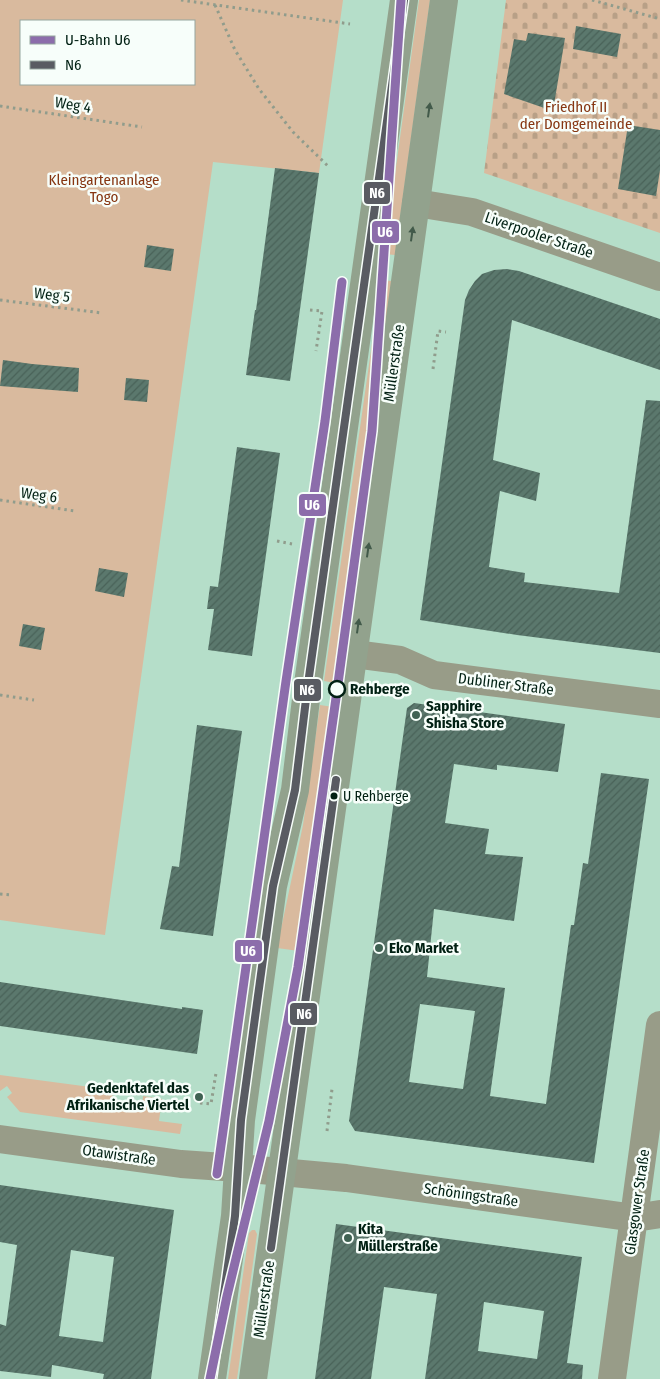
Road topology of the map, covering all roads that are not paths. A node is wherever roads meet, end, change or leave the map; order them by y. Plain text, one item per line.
1 (404, 0) edge
2 (444, 0) edge
3 (416, 203) junction
4 (660, 277) edge
5 (354, 654) junction
6 (660, 704) edge
7 (660, 1025) edge
8 (0, 1139) edge
9 (238, 1168) junction
10 (282, 1172) junction
11 (647, 1216) edge
12 (212, 1379) edge
13 (253, 1379) edge
14 (612, 1379) edge

1 - 9 main road
3 -> 2 main road, Müllerstraße
3 - 4 street, Liverpooler Straße
5 -> 3 main road, Müllerstraße
5 - 6 street, Dubliner Straße
5 - 10 main road, Müllerstraße
7 - 11 street, Glasgower Straße
8 - 9 street, Otawistraße
9 - 10 street, Otawistraße
9 - 12 main road
10 - 11 street, Schöningstraße
10 - 13 main road, Müllerstraße
11 - 14 street, Glasgower Straße

